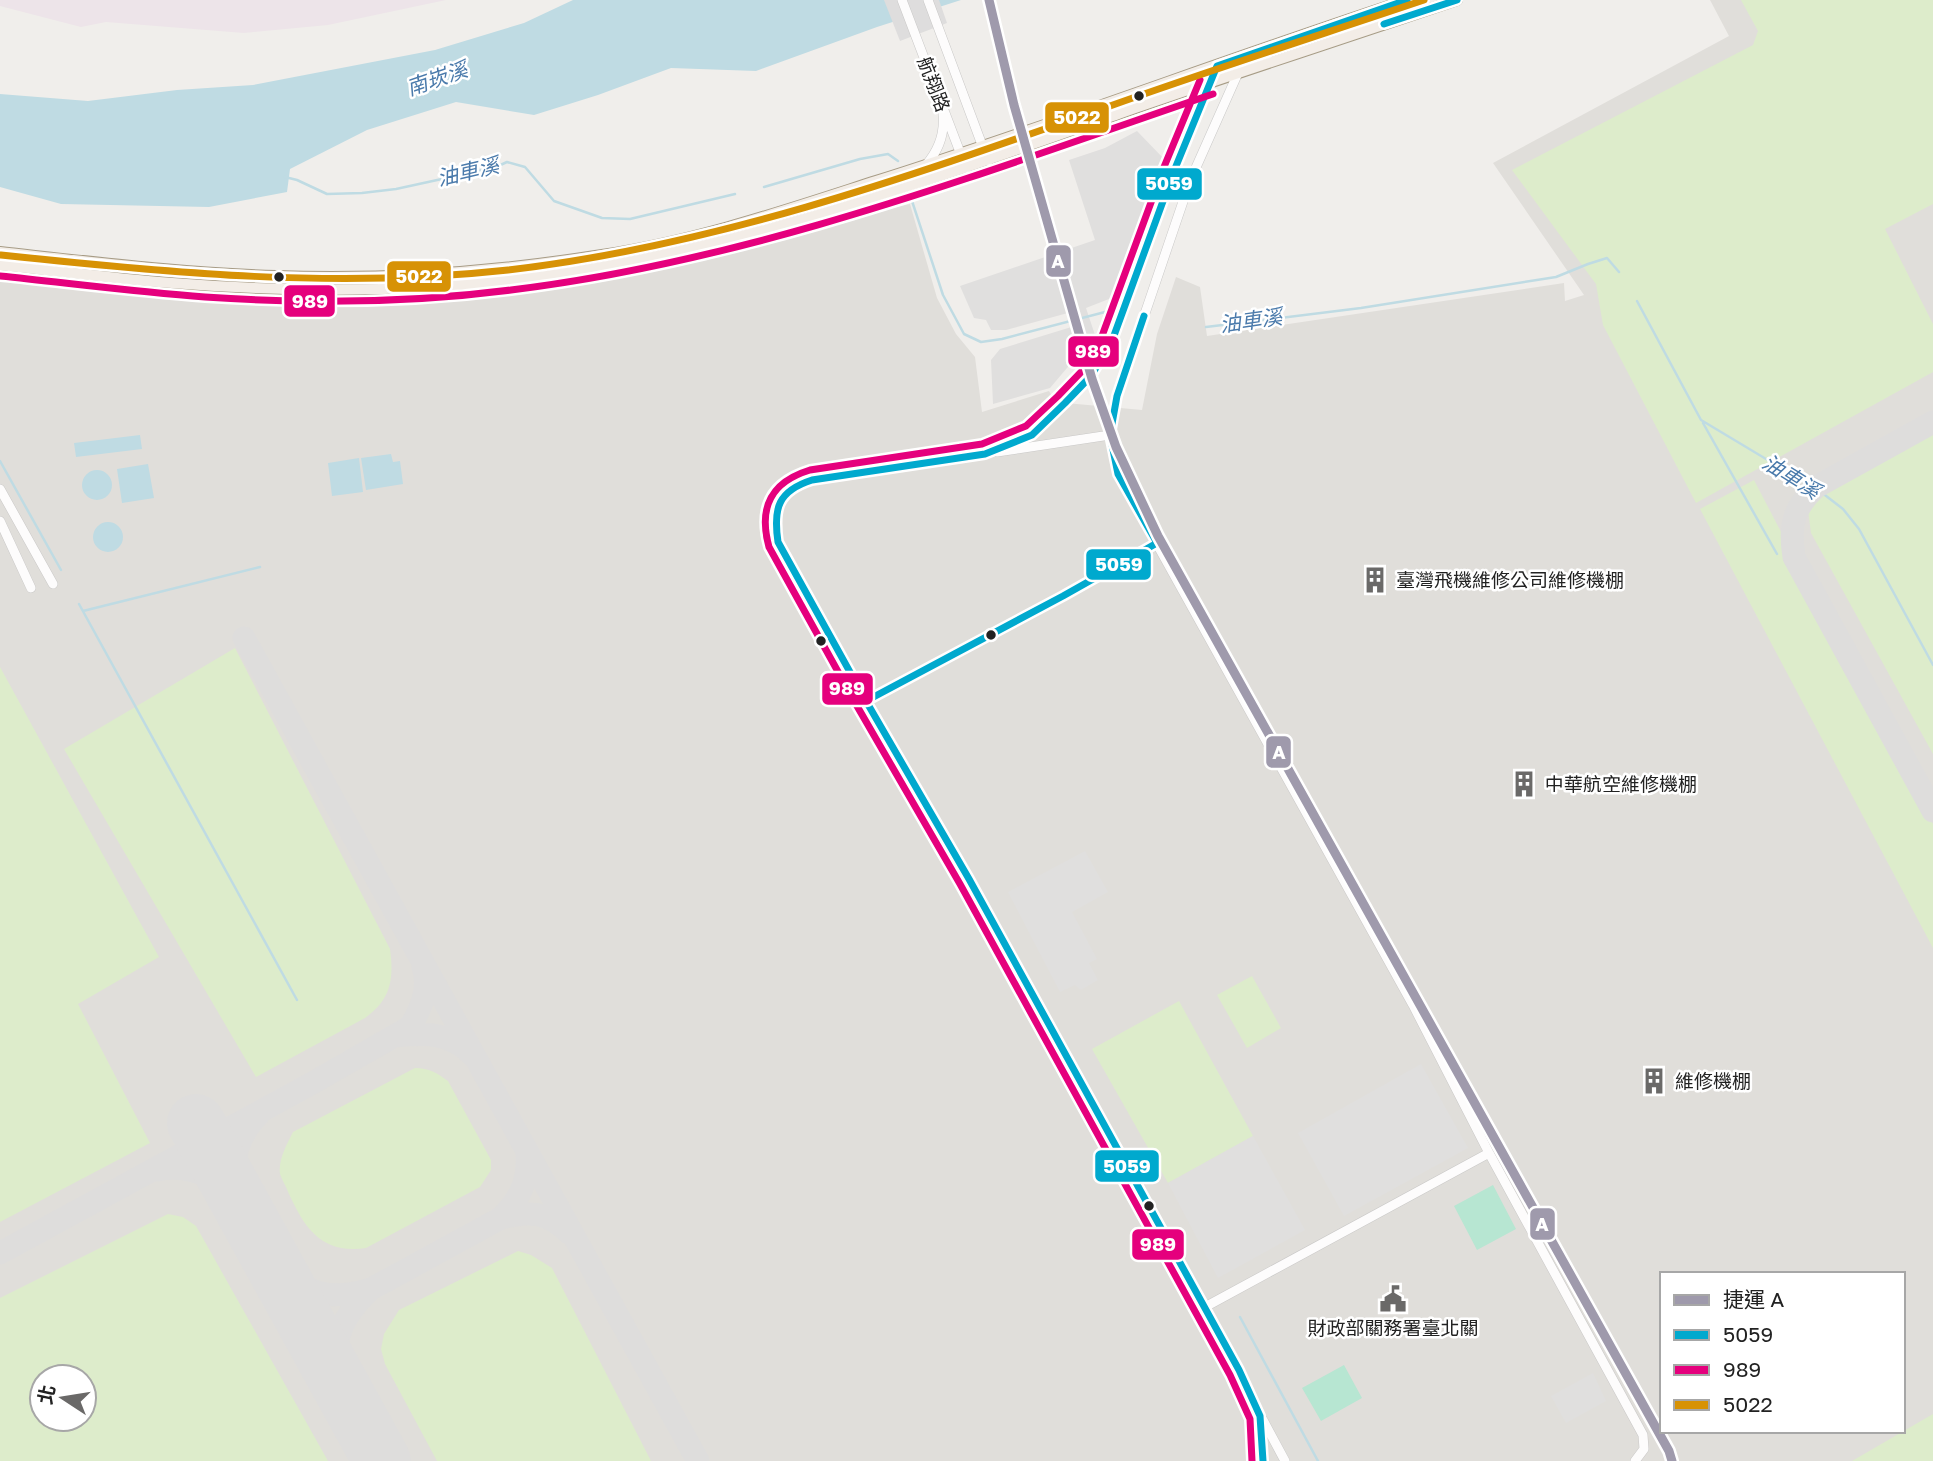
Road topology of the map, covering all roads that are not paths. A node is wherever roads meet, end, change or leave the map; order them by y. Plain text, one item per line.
1 (902, 0) edge
2 (928, 0) edge
3 (1407, 0) edge
4 (1457, 0) edge
5 (1245, 55) junction
6 (1217, 66) junction
7 (1238, 74) junction
8 (1210, 84) junction
9 (941, 102) junction
10 (984, 146) junction
11 (961, 154) junction
12 (988, 161) junction
13 (925, 166) junction
14 (966, 168) junction
15 (0, 252) edge
16 (0, 265) edge
17 (1110, 435) junction
18 (985, 454) junction
19 (0, 488) edge
20 (0, 521) edge
21 (1157, 543) junction
22 (53, 584) dead end
23 (31, 588) dead end
24 (866, 701) junction
25 (1489, 1153) junction
26 (1205, 1307) junction
27 (1260, 1416) junction
28 (1263, 1461) edge
29 (1285, 1461) edge
30 (1635, 1461) edge

1 - 9 street, 航翔路
2 - 10 street, 航翔路
3 - 5 main road
4 - 7 main road
5 - 6 main road
5 - 7 street
6 - 8 street
6 - 10 main road
7 - 8 main road
7 - 17 street
8 - 12 main road
8 - 18 street
9 - 11 street, 航翔路
9 - 13 street
10 - 11 main road
10 - 12 street, 航翔路
11 - 13 main road
11 - 14 street, 航翔路
12 - 14 main road
13 - 15 main road
14 - 16 main road
17 - 18 street
17 - 21 street
18 - 24 street
19 - 22 street
20 - 23 street
21 - 24 street
21 - 25 street
24 - 26 street
25 - 26 street
25 - 30 street
26 - 27 street
27 - 28 street
27 - 29 street

